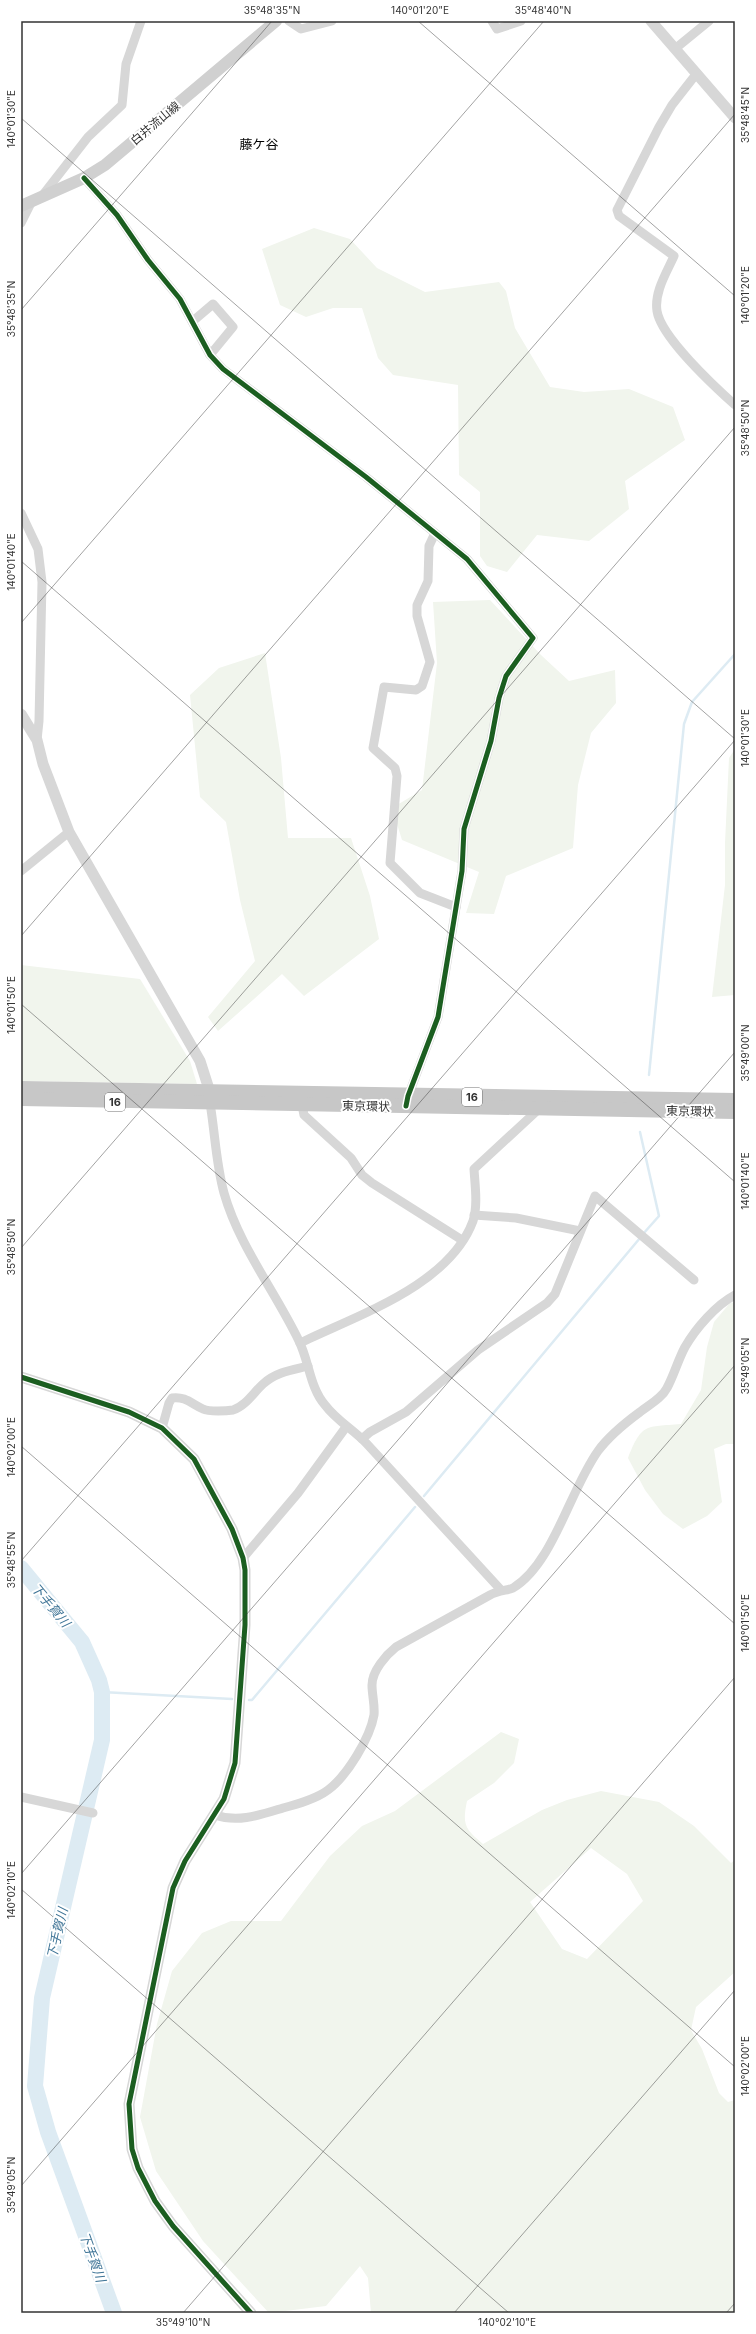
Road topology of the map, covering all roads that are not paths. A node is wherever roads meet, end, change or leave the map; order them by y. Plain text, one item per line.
1 (141, 21) edge
2 (276, 21) edge
3 (289, 21) edge
4 (332, 21) edge
5 (492, 21) edge
6 (522, 21) edge
7 (651, 21) edge
8 (709, 21) edge
9 (676, 48) junction
10 (697, 73) junction
11 (735, 118) edge
12 (84, 178) junction
13 (31, 202) edge
14 (21, 223) edge
15 (193, 321) junction
16 (210, 355) junction
17 (735, 405) edge
18 (21, 512) edge
19 (435, 533) junction
20 (21, 714) edge
21 (37, 740) junction
22 (69, 832) junction
23 (21, 871) edge
24 (456, 907) junction
25 (21, 1088) edge
26 (209, 1097) junction
27 (21, 1099) edge
28 (735, 1100) edge
29 (407, 1101) junction
30 (302, 1105) junction
31 (540, 1108) junction
32 (735, 1112) edge
33 (474, 1215) junction
34 (580, 1231) junction
35 (462, 1240) junction
36 (694, 1280) dead end
37 (735, 1295) edge
38 (300, 1343) junction
39 (308, 1366) junction
40 (21, 1377) edge
41 (346, 1427) junction
42 (162, 1428) junction
43 (362, 1438) junction
44 (243, 1558) junction
45 (501, 1590) junction
46 (21, 1797) edge
47 (93, 1813) dead end
48 (215, 1815) junction
49 (251, 2313) edge

1 - 13 street
2 - 12 main road, 白井流山線
3 - 4 street
5 - 6 street
7 - 9 street
8 - 9 street
9 - 10 street
10 - 11 street
10 - 17 street
12 - 13 main road, 白井流山線
12 - 15 street
13 - 14 street
15 - 16 street
15 - 16 street
16 - 19 street
18 - 21 street
19 - 24 street
19 - 24 street
20 - 21 street
21 - 22 street
22 - 23 street
22 - 26 street
24 - 29 street
25 - 26 highway, 東京環状 / 16
26 - 27 highway, 東京環状 / 16
26 - 29 highway, 東京環状 / 16
26 - 30 highway, 東京環状 / 16
26 - 38 street
28 - 29 highway, 東京環状 / 16
29 - 30 highway, 東京環状 / 16
29 - 31 highway, 東京環状 / 16
30 - 35 street
31 - 32 highway, 東京環状 / 16
31 - 33 street
33 - 34 street
33 - 35 street
34 - 36 street
34 - 43 street
35 - 38 street
37 - 45 street
38 - 39 street
39 - 41 street
39 - 42 street
40 - 42 street
41 - 43 street
41 - 44 street
42 - 44 street
43 - 45 street
44 - 48 street
45 - 48 street
46 - 47 street
48 - 49 street

